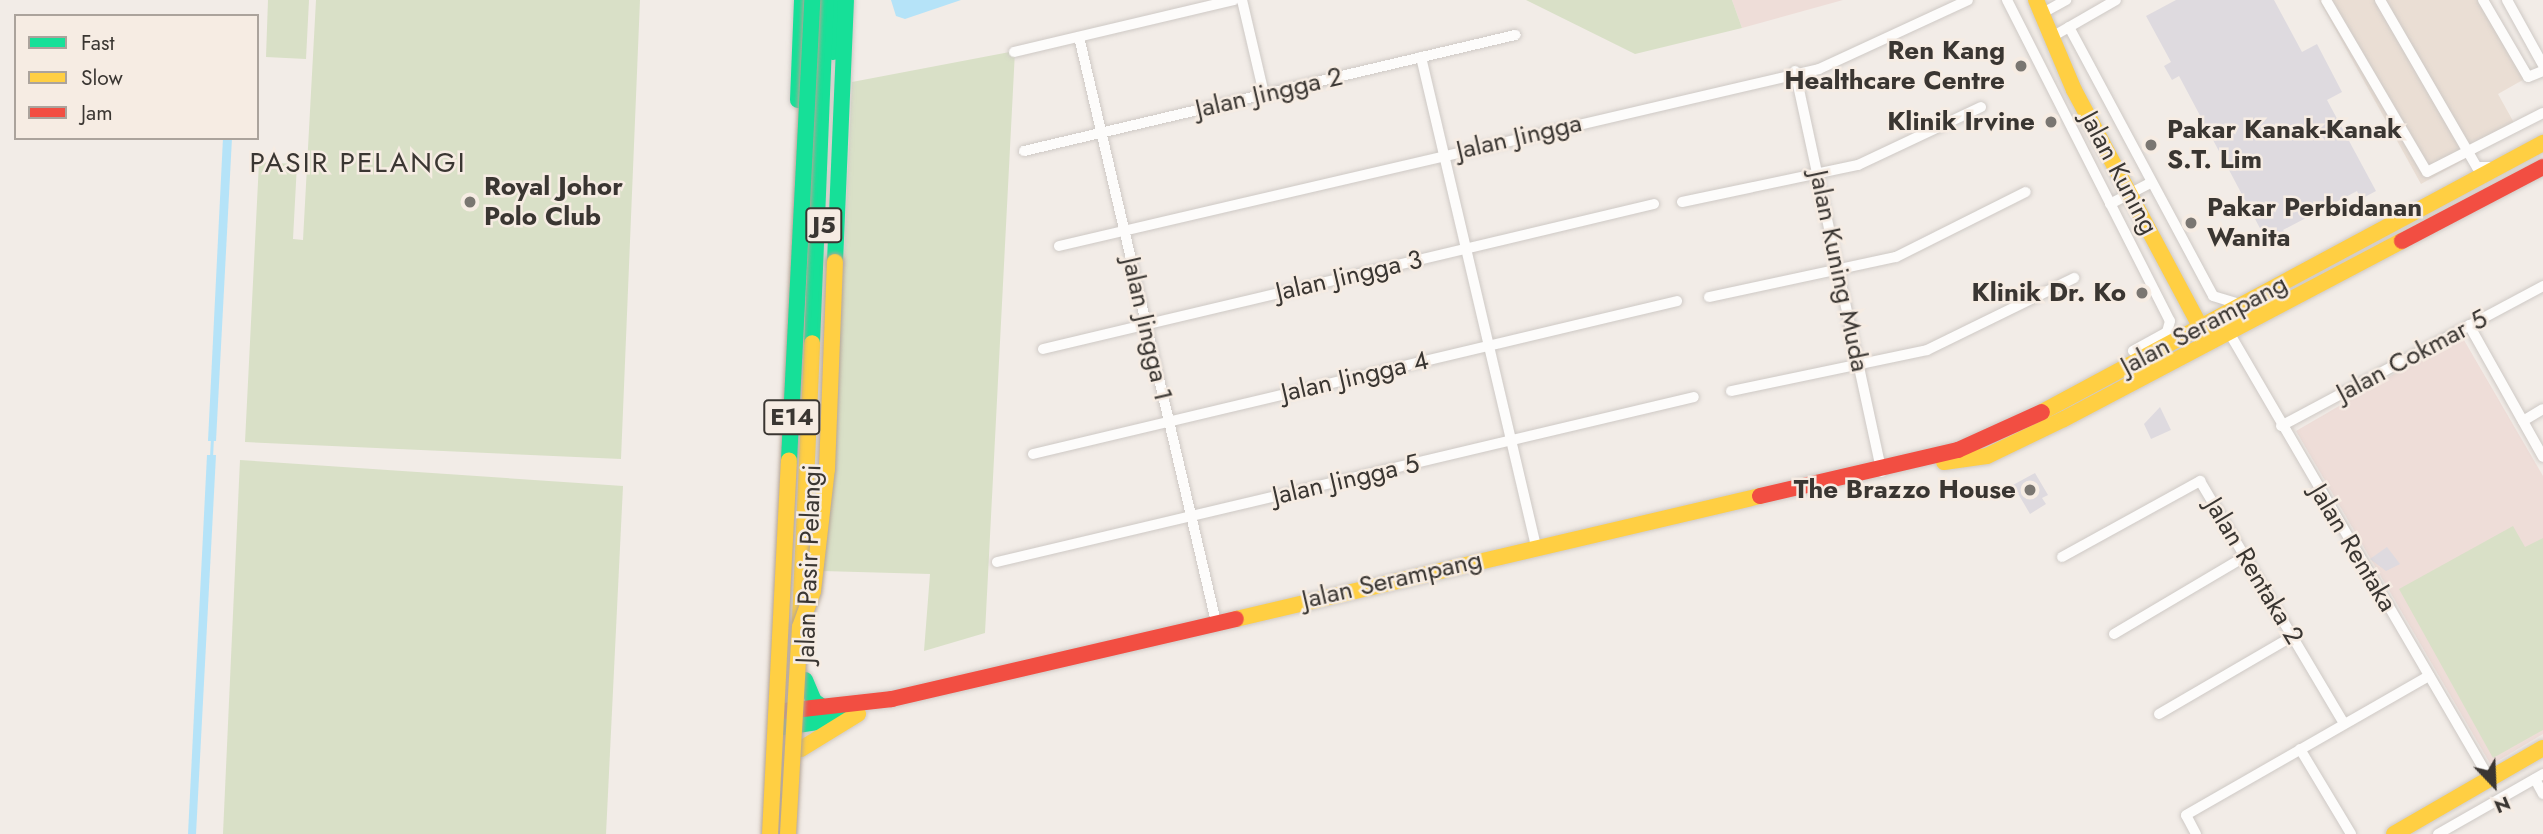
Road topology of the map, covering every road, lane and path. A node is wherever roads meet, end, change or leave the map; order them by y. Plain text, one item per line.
1 (802, 0) edge
2 (811, 0) edge
3 (826, 0) edge
4 (836, 0) edge
5 (846, 0) edge
6 (1234, 0) edge
7 (1242, 0) edge
8 (1968, 0) edge
9 (2007, 0) edge
10 (2066, 0) edge
11 (2116, 0) edge
12 (2326, 0) edge
13 (2381, 0) edge
14 (2483, 0) edge
15 (2507, 0) edge
16 (2038, 7) edge
17 (2068, 27) junction
18 (1515, 35) dead end
19 (1079, 37) junction
20 (2050, 38) junction
21 (1014, 52) dead end
22 (1422, 57) junction
23 (2543, 65) edge
24 (1795, 71) junction
25 (2543, 71) edge
26 (2074, 90) junction
27 (1264, 94) junction
28 (2054, 101) junction
29 (1981, 107) dead end
30 (2543, 113) edge
31 (1101, 133) junction
32 (2543, 143) edge
33 (1024, 151) dead end
34 (2469, 153) junction
35 (1444, 155) junction
36 (2515, 158) junction
37 (2543, 167) edge
38 (1818, 174) junction
39 (2152, 182) junction
40 (2026, 192) dead end
41 (2130, 194) junction
42 (1682, 202) dead end
43 (1654, 204) dead end
44 (2110, 204) junction
45 (1124, 230) junction
46 (1059, 246) dead end
47 (1466, 248) junction
48 (1839, 267) junction
49 (2074, 278) dead end
50 (2543, 286) edge
51 (1709, 297) dead end
52 (1677, 301) dead end
53 (2245, 304) junction
54 (2220, 317) junction
55 (1146, 324) junction
56 (2469, 326) junction
57 (2201, 327) junction
58 (2228, 332) junction
59 (2209, 342) junction
60 (1489, 346) junction
61 (1043, 349) dead end
62 (2133, 351) dead end
63 (1861, 364) junction
64 (1731, 391) dead end
65 (1694, 397) dead end
66 (2543, 409) edge
67 (1169, 421) junction
68 (2523, 421) junction
69 (2281, 426) junction
70 (1511, 440) junction
71 (1033, 454) dead end
72 (2543, 457) edge
73 (1888, 470) junction
74 (1191, 516) junction
75 (1536, 546) junction
76 (2062, 557) dead end
77 (2244, 557) junction
78 (997, 562) dead end
79 (1216, 622) junction
80 (800, 627) junction
81 (2114, 634) dead end
82 (2293, 636) junction
83 (2429, 676) junction
84 (805, 680) junction
85 (892, 699) junction
86 (775, 710) junction
87 (827, 710) junction
88 (858, 714) junction
89 (2160, 714) dead end
90 (803, 719) junction
91 (2344, 724) junction
92 (775, 727) junction
93 (2543, 748) edge
94 (801, 749) junction
95 (2300, 749) junction
96 (2539, 777) edge
97 (2489, 778) junction
98 (2543, 794) edge
99 (2403, 832) edge
100 (768, 834) edge
101 (788, 834) edge
102 (796, 834) edge
103 (2196, 834) edge
104 (2351, 834) edge
105 (2438, 834) edge

1 - 86 main road, Jalan Pasir Pelangi / J5
2 - 100 main road, E14, bridge
3 - 80 main road, E14
4 - 84 main road, Jalan Pasir Pelangi / J5
5 - 80 main road, bridge
6 - 19 street
7 - 27 street
8 - 24 street, Jalan Jingga
9 - 28 street
10 - 16 street
11 - 17 street
12 - 34 street
13 - 34 street
14 - 25 street
15 - 23 street
16 - 20 main road, Jalan Kuning
17 - 20 street
17 - 39 street
18 - 22 street, Jalan Jingga 2
19 - 21 street
19 - 31 street, Jalan Jingga 1
20 - 26 main road, Jalan Kuning
22 - 27 street, Jalan Jingga 2
22 - 35 street
24 - 35 street, Jalan Jingga
24 - 38 street, Jalan Kuning Muda
26 - 28 street
26 - 41 main road, Jalan Kuning
27 - 31 street, Jalan Jingga 2
28 - 44 street
29 - 38 street
30 - 34 street
31 - 33 street, Jalan Jingga 2
31 - 45 street, Jalan Jingga 1
32 - 36 main road, Jalan Serampang
34 - 36 street
35 - 45 street, Jalan Jingga
35 - 47 street
36 - 53 main road, Jalan Serampang
37 - 58 main road, Jalan Serampang
38 - 42 street
38 - 48 street, Jalan Kuning Muda
39 - 41 street
39 - 53 street
40 - 48 street
41 - 44 street
41 - 57 main road, Jalan Kuning
43 - 47 street, Jalan Jingga 3
44 - 62 street
45 - 46 street, Jalan Jingga
45 - 55 street, Jalan Jingga 1
47 - 55 street, Jalan Jingga 3
47 - 60 street
48 - 51 street
48 - 63 street, Jalan Kuning Muda
49 - 63 street
50 - 56 street, Jalan Cokmar 5
52 - 60 street, Jalan Jingga 4
53 - 54 main road, Jalan Serampang
54 - 57 main road, Jalan Serampang
54 - 58 street, Jalan Rentaka
55 - 61 street, Jalan Jingga 3
55 - 67 street, Jalan Jingga 1
56 - 68 street
56 - 69 street, Jalan Cokmar 5
57 - 59 main road, Jalan Kuning
57 - 73 main road, Jalan Serampang
58 - 59 main road, Jalan Serampang
58 - 69 street, Jalan Rentaka
59 - 73 main road, Jalan Serampang
60 - 67 street, Jalan Jingga 4
60 - 70 street
63 - 64 street
63 - 73 street, Jalan Kuning Muda
65 - 70 street, Jalan Jingga 5
66 - 68 street
67 - 71 street, Jalan Jingga 4
67 - 74 street, Jalan Jingga 1
68 - 72 street
69 - 83 street, Jalan Rentaka
70 - 74 street, Jalan Jingga 5
70 - 75 street
73 - 75 main road, Jalan Serampang
74 - 78 street, Jalan Jingga 5
74 - 79 street, Jalan Jingga 1
75 - 79 main road, Jalan Serampang
76 - 77 street, Jalan Rentaka 2
77 - 81 street
77 - 82 street, Jalan Rentaka 2
79 - 85 main road, Jalan Serampang
80 - 101 main road, E14, bridge
82 - 89 street
82 - 91 street, Jalan Rentaka 2
83 - 91 street
83 - 97 street, Jalan Rentaka
84 - 87 main road
84 - 90 main road, Jalan Pasir Pelangi / J5
85 - 87 main road, Jalan Serampang
85 - 88 main road, Jalan Serampang
86 - 90 main road, Jalan Serampang
86 - 92 main road, Jalan Pasir Pelangi / J5
87 - 90 main road, Jalan Serampang
88 - 90 main road, Jalan Serampang
88 - 94 main road
90 - 92 main road, Jalan Serampang
90 - 94 main road, Jalan Pasir Pelangi / J5
91 - 95 street
92 - 100 main road, Jalan Pasir Pelangi / J5
93 - 97 main road
94 - 102 main road, Jalan Pasir Pelangi / J5
95 - 103 street
95 - 104 street
96 - 98 street
96 - 105 street
97 - 99 main road

